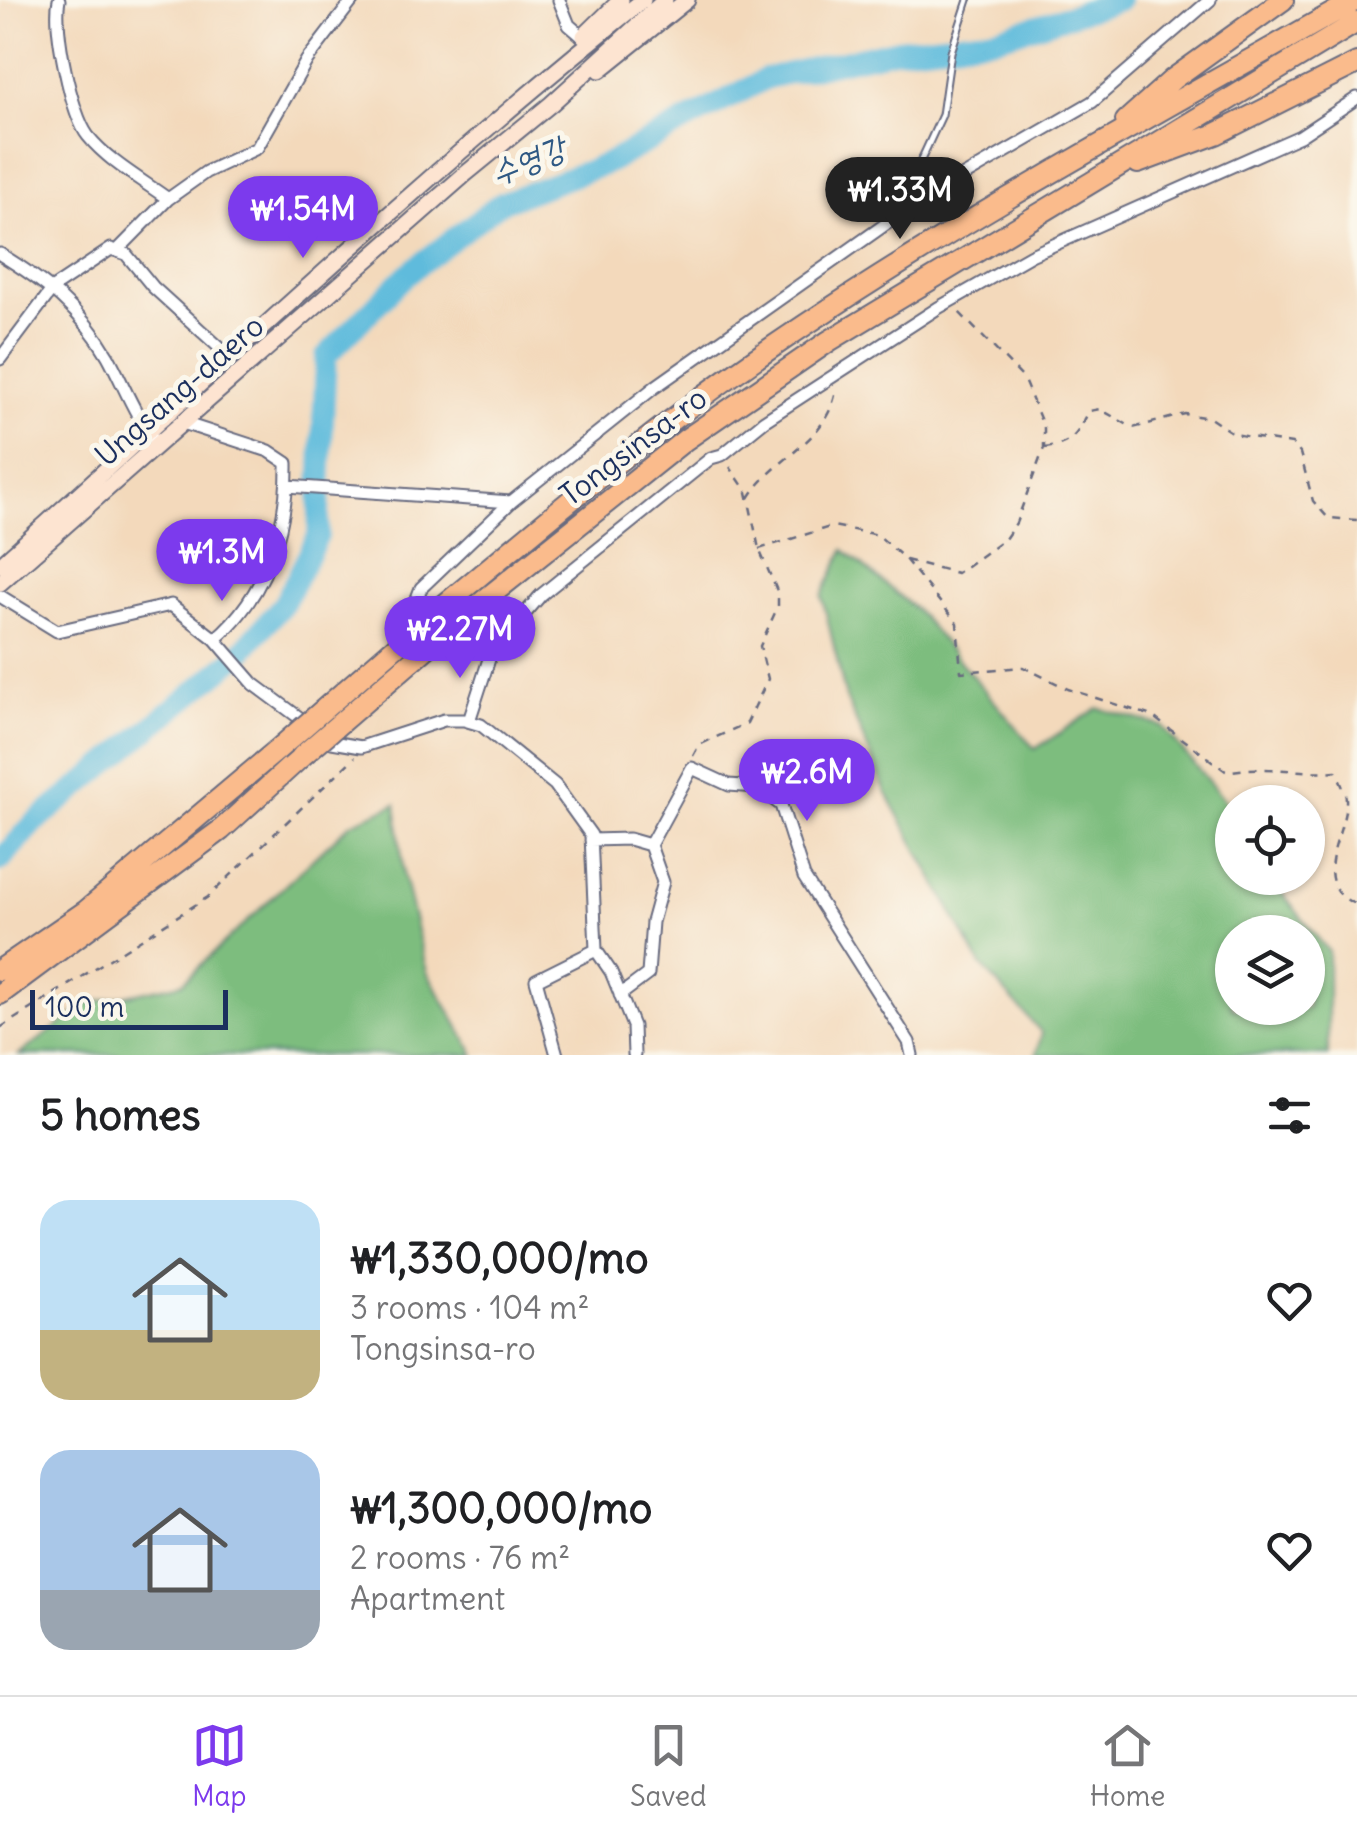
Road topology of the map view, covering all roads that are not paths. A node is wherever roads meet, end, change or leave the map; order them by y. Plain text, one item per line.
1 (59, 0) edge
2 (354, 0) edge
3 (560, 0) edge
4 (621, 0) edge
5 (643, 0) edge
6 (664, 0) edge
7 (687, 0) edge
8 (968, 0) edge
9 (1210, 0) edge
10 (1283, 0) edge
11 (1356, 0) edge
12 (1357, 22) edge
13 (583, 37) junction
14 (1357, 63) edge
15 (544, 78) junction
16 (1357, 98) edge
17 (552, 104) junction
18 (1087, 155) junction
19 (1089, 180) junction
20 (168, 199) junction
21 (910, 207) junction
22 (118, 250) junction
23 (0, 254) edge
24 (54, 287) junction
25 (231, 358) junction
26 (0, 359) edge
27 (183, 423) junction
28 (154, 439) junction
29 (292, 485) junction
30 (511, 502) junction
31 (0, 565) edge
32 (0, 584) edge
33 (0, 596) edge
34 (219, 644) junction
35 (491, 653) junction
36 (469, 721) junction
37 (591, 840) junction
38 (650, 845) junction
39 (596, 950) junction
40 (0, 970) edge
41 (0, 994) edge
42 (620, 996) junction
43 (557, 1055) edge
44 (634, 1055) edge
45 (912, 1055) edge

1 - 20 street
2 - 20 street
3 - 13 street
4 - 13 main road
5 - 15 main road, Ungsang-daero
6 - 17 main road, Ungsang-daero
7 - 17 main road
8 - 21 lane
9 - 21 street
10 - 18 highway
11 - 18 highway, Tongsinsa-ro
12 - 19 highway, Tongsinsa-ro
13 - 15 main road
14 - 19 highway
15 - 25 main road, Ungsang-daero
16 - 35 street
17 - 27 main road, Ungsang-daero
18 - 40 highway, Tongsinsa-ro, bridge
19 - 41 highway, Tongsinsa-ro, bridge
20 - 22 street
21 - 30 street
22 - 24 street
22 - 25 street
23 - 24 street
24 - 26 street
24 - 28 street
25 - 28 main road, Ungsang-daero
27 - 28 main road, Ungsang-daero
27 - 29 street
28 - 31 main road, Ungsang-daero
28 - 32 main road, Ungsang-daero
29 - 30 street
29 - 34 street
30 - 35 street
33 - 34 street
34 - 36 street
35 - 36 street
36 - 37 street
37 - 38 street
37 - 39 street
38 - 42 street
38 - 45 street
39 - 42 street
39 - 43 street
42 - 44 street

